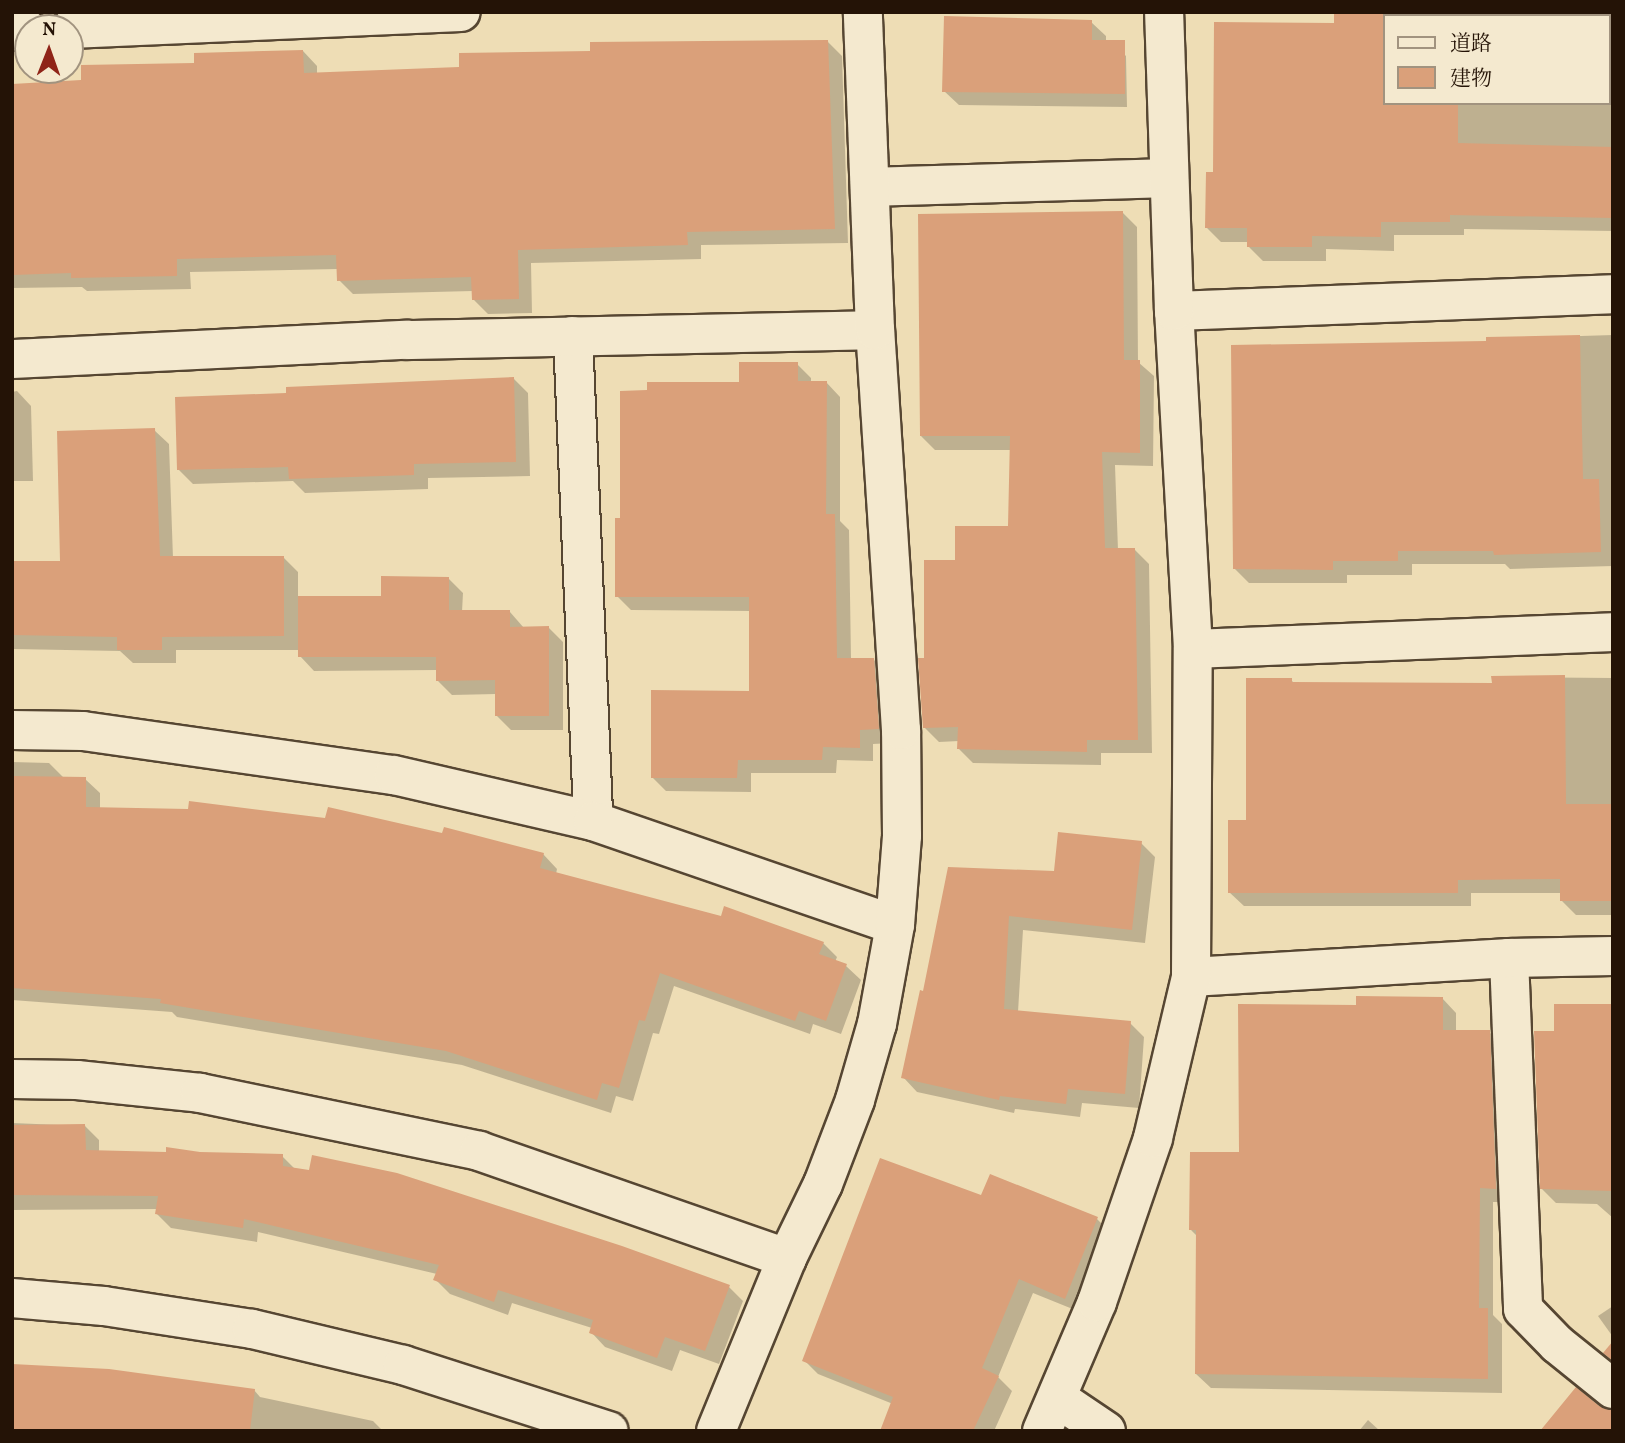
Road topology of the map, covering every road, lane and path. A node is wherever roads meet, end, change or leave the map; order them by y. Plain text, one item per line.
1 (461, 12) edge
2 (863, 12) edge
3 (1164, 12) edge
4 (84, 28) edge
5 (1168, 177) junction
6 (870, 187) junction
7 (1613, 294) edge
8 (1174, 311) junction
9 (875, 330) junction
10 (573, 336) junction
11 (12, 359) edge
12 (1613, 632) edge
13 (1194, 649) junction
14 (12, 730) edge
15 (593, 821) junction
16 (895, 926) junction
17 (1613, 956) edge
18 (1509, 958) junction
19 (1191, 977) junction
20 (12, 1079) edge
21 (787, 1258) junction
22 (12, 1298) edge
23 (1613, 1389) edge
24 (1049, 1414) edge
25 (609, 1431) edge
26 (716, 1431) edge
27 (1106, 1431) edge

1 - 4 street
2 - 6 street
3 - 5 street
5 - 6 street
5 - 8 street
6 - 9 street
7 - 8 street
8 - 13 street
9 - 10 street
9 - 16 street
10 - 11 street
10 - 15 street
12 - 13 street
13 - 19 street
14 - 15 street
15 - 16 street
16 - 21 street
17 - 18 street
18 - 19 street
18 - 23 street
19 - 24 street
20 - 21 street
21 - 26 street
22 - 25 street
24 - 27 street

